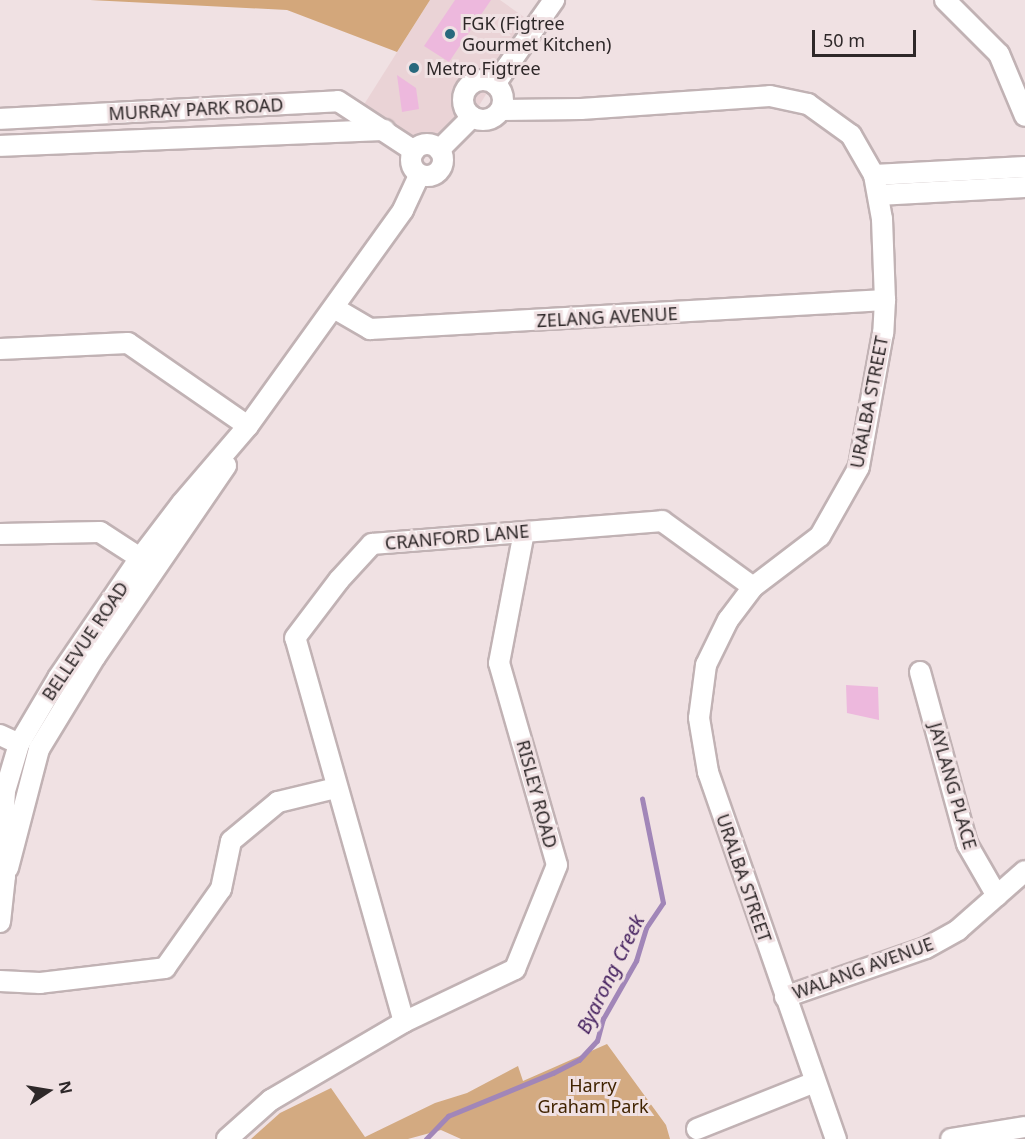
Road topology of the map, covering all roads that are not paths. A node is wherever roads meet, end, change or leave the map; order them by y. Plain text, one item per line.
1 (554, 0) edge
2 (945, 0) edge
3 (495, 84) junction
4 (168, 110) junction
5 (501, 110) junction
6 (1025, 116) edge
7 (472, 117) junction
8 (0, 119) edge
9 (385, 130) junction
10 (168, 137) junction
11 (0, 146) edge
12 (439, 150) junction
13 (414, 151) junction
14 (1025, 167) edge
15 (874, 175) junction
16 (419, 176) junction
17 (1025, 187) edge
18 (878, 195) junction
19 (885, 300) junction
20 (334, 308) junction
21 (0, 349) edge
22 (244, 432) junction
23 (524, 532) junction
24 (0, 534) edge
25 (140, 558) junction
26 (753, 587) junction
27 (920, 672) dead end
28 (0, 735) edge
29 (19, 744) junction
30 (336, 788) junction
31 (1025, 871) edge
32 (5, 876) junction
33 (997, 896) junction
34 (1, 915) edge
35 (0, 981) edge
36 (785, 997) junction
37 (404, 1022) junction
38 (815, 1082) junction
39 (1025, 1127) edge
40 (697, 1129) dead end
41 (227, 1139) edge
42 (836, 1139) edge
43 (951, 1139) edge

1 - 3 street
2 - 6 street
3 - 5 street
3 - 7 street
4 - 8 street, MURRAY PARK ROAD
4 - 9 street, MURRAY PARK ROAD
4 - 10 street
5 - 7 street
5 - 15 street, URALBA STREET
7 - 12 street
9 - 10 street, MURRAY PARK ROAD
9 - 13 street, MURRAY PARK ROAD
10 - 11 street, MURRAY PARK ROAD
12 - 13 street
12 - 16 street
13 - 16 street
14 - 15 street
15 - 18 street, URALBA STREET
16 - 20 street, BELLEVUE ROAD
17 - 18 street
18 - 19 street, URALBA STREET
19 - 20 street, ZELANG AVENUE
19 - 26 street, URALBA STREET
20 - 22 street, BELLEVUE ROAD
21 - 22 street
22 - 25 street, BELLEVUE ROAD
22 - 32 street, BELLEVUE ROAD
23 - 26 street, CRANFORD LANE
23 - 30 street, CRANFORD LANE
23 - 37 street, RISLEY ROAD
24 - 25 street
25 - 29 street, BELLEVUE ROAD
26 - 36 street, URALBA STREET
27 - 33 street, JAYLANG PLACE
28 - 29 street
29 - 32 street, BELLEVUE ROAD
30 - 35 street
30 - 37 street, CRANFORD LANE
31 - 33 street, WALANG AVENUE
32 - 34 street, BELLEVUE ROAD
33 - 36 street, WALANG AVENUE
36 - 38 street, URALBA STREET
37 - 41 street, RISLEY ROAD
38 - 40 street
38 - 42 street, URALBA STREET
39 - 43 street

